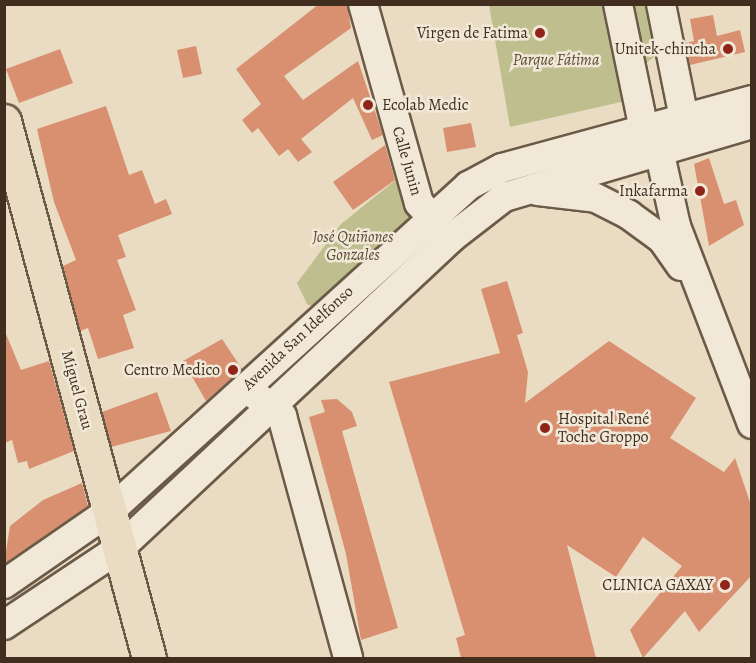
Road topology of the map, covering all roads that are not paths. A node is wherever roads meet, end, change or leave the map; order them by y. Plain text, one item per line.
1 (363, 4) edge
2 (618, 4) edge
3 (661, 4) edge
4 (752, 100) edge
5 (684, 118) junction
6 (4, 121) edge
7 (752, 124) edge
8 (652, 140) junction
9 (513, 193) junction
10 (430, 215) junction
11 (451, 238) junction
12 (696, 287) junction
13 (246, 387) junction
14 (269, 406) junction
15 (752, 424) edge
16 (110, 511) junction
17 (120, 548) junction
18 (4, 584) edge
19 (4, 625) edge
20 (149, 658) edge
21 (348, 658) edge

1 - 10 street, Calle Junin
2 - 8 street
3 - 5 street
4 - 5 street
5 - 8 street
6 - 16 main road, Miguel Grau
7 - 8 street
8 - 9 street, Avenida San Idelfonso
8 - 10 street, Avenida San Idelfonso
8 - 12 street
9 - 11 street, Avenida San Idelfonso
9 - 12 street
10 - 11 street, Calle Junin
10 - 13 street, Avenida San Idelfonso
11 - 14 street, Avenida San Idelfonso
12 - 15 street
13 - 14 street
13 - 16 street, Avenida San Idelfonso
14 - 17 street, Avenida San Idelfonso
14 - 21 street
16 - 17 main road, Miguel Grau
16 - 18 street, Avenida San Idelfonso
17 - 19 street, Avenida San Idelfonso
17 - 20 main road, Miguel Grau

